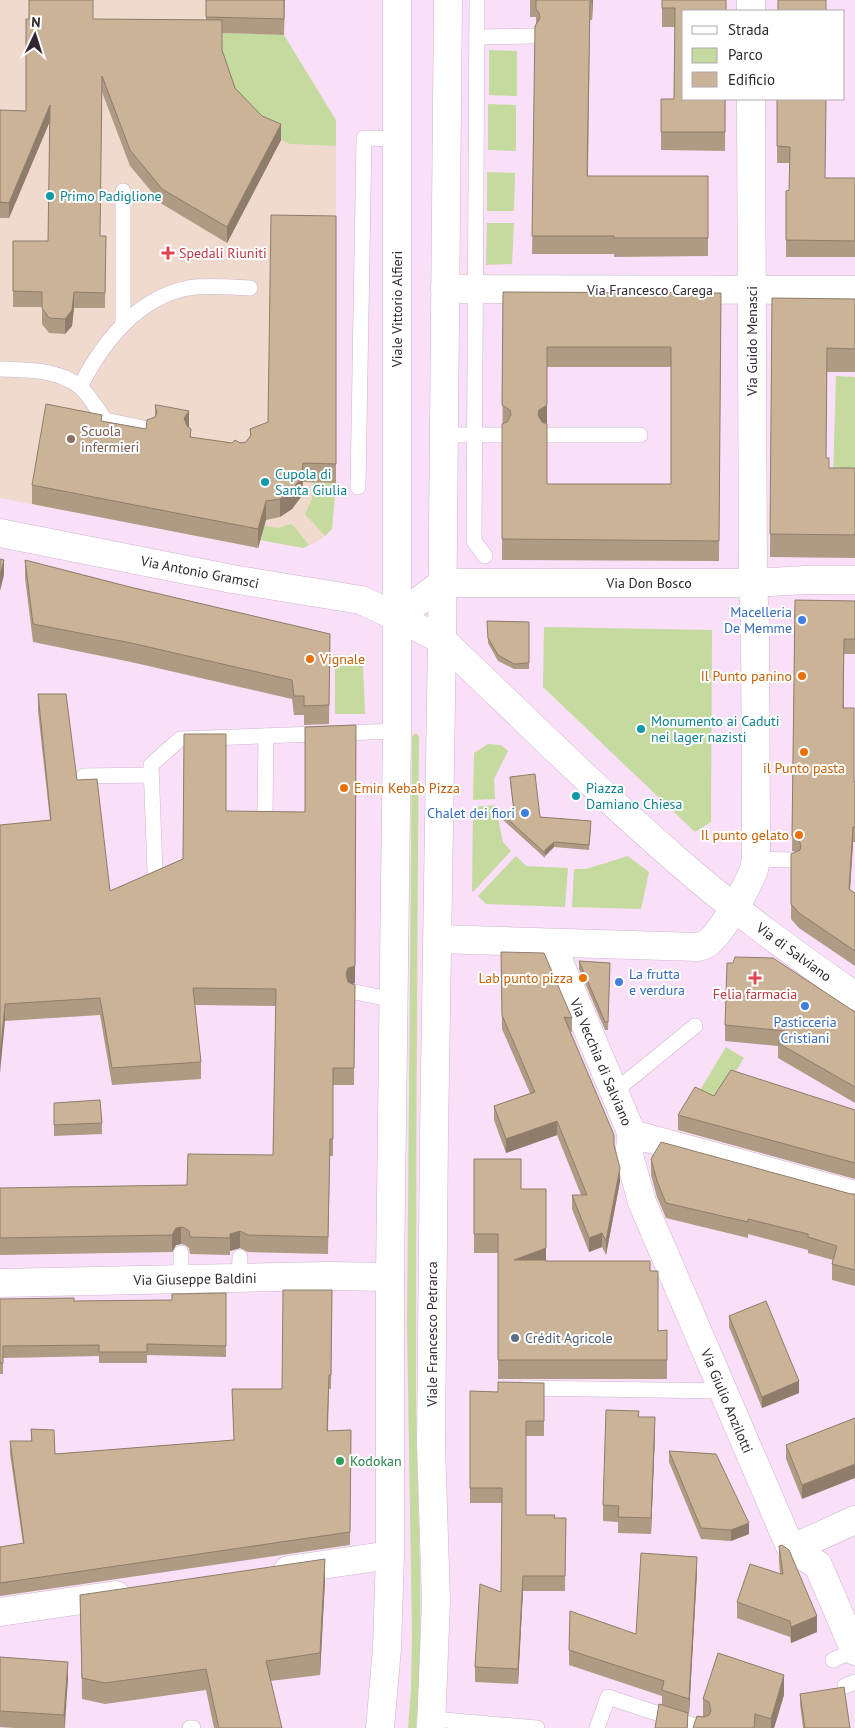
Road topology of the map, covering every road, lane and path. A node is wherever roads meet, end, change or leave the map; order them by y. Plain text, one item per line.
1 (397, 0) edge
2 (448, 0) edge
3 (477, 0) edge
4 (531, 36) dead end
5 (477, 37) junction
6 (751, 100) edge
7 (397, 140) junction
8 (124, 191) dead end
9 (250, 288) dead end
10 (445, 289) junction
11 (476, 289) junction
12 (752, 290) junction
13 (855, 290) edge
14 (123, 324) junction
15 (0, 369) edge
16 (80, 387) junction
17 (148, 429) edge
18 (444, 435) junction
19 (475, 435) junction
20 (502, 435) edge
21 (547, 435) edge
22 (640, 435) dead end
23 (358, 487) dead end
24 (0, 533) edge
25 (485, 556) dead end
26 (855, 580) edge
27 (443, 583) junction
28 (753, 583) junction
29 (397, 617) junction
30 (442, 640) junction
31 (397, 732) junction
32 (266, 736) junction
33 (151, 775) junction
34 (84, 776) dead end
35 (265, 811) edge
36 (756, 859) junction
37 (792, 860) edge
38 (155, 872) edge
39 (734, 908) junction
40 (438, 939) junction
41 (551, 943) junction
42 (355, 992) edge
43 (855, 996) edge
44 (394, 1000) junction
45 (695, 1026) dead end
46 (615, 1091) junction
47 (632, 1134) junction
48 (855, 1195) edge
49 (390, 1277) junction
50 (0, 1282) edge
51 (509, 1388) edge
52 (723, 1391) junction
53 (855, 1520) edge
54 (791, 1549) junction
55 (390, 1555) junction
56 (260, 1574) edge
57 (145, 1591) edge
58 (0, 1612) edge
59 (847, 1654) edge
60 (432, 1723) edge
61 (380, 1728) edge
62 (536, 1728) edge
63 (597, 1728) edge
64 (702, 1728) edge

1 - 7 street, Viale Vittorio Alfieri
2 - 10 street
3 - 5 lane
4 - 5 lane
5 - 11 lane
6 - 12 street, Via Guido Menasci
7 - 23 lane
7 - 29 street, Viale Vittorio Alfieri
8 - 14 lane
9 - 14 lane
10 - 11 street, Via Francesco Carega
10 - 18 street
11 - 12 street, Via Francesco Carega
11 - 19 lane
12 - 13 street, Via Francesco Carega
12 - 28 street, Via Guido Menasci
14 - 16 lane
15 - 16 lane
16 - 17 lane
18 - 19 lane
18 - 27 street
19 - 20 lane
19 - 25 lane
21 - 22 lane
24 - 29 street, Via Antonio Gramsci
26 - 28 street, Via Don Bosco
27 - 28 street, Via Don Bosco
27 - 29 street
27 - 30 street
28 - 36 street
29 - 30 street
29 - 31 street
30 - 39 street
30 - 40 street
31 - 32 lane
31 - 44 street
32 - 33 lane
32 - 35 lane
33 - 34 lane
33 - 38 lane
36 - 37 lane
36 - 39 street
39 - 41 street
39 - 43 street, Via di Salviano
40 - 41 street
40 - 60 street, Viale Francesco Petrarca
41 - 46 street, Via Vecchia di Salviano
42 - 44 lane
44 - 49 street
45 - 46 lane
46 - 47 street, Via Vecchia di Salviano
47 - 48 street, Via Vecchia di Salviano
47 - 52 street, Via Giulio Anzilotti
49 - 50 street, Via Giuseppe Baldini
49 - 55 street
51 - 52 lane
52 - 54 street, Via Giulio Anzilotti
53 - 54 street
54 - 59 street
55 - 56 street
55 - 61 street
57 - 58 street
60 - 62 lane
63 - 64 lane

